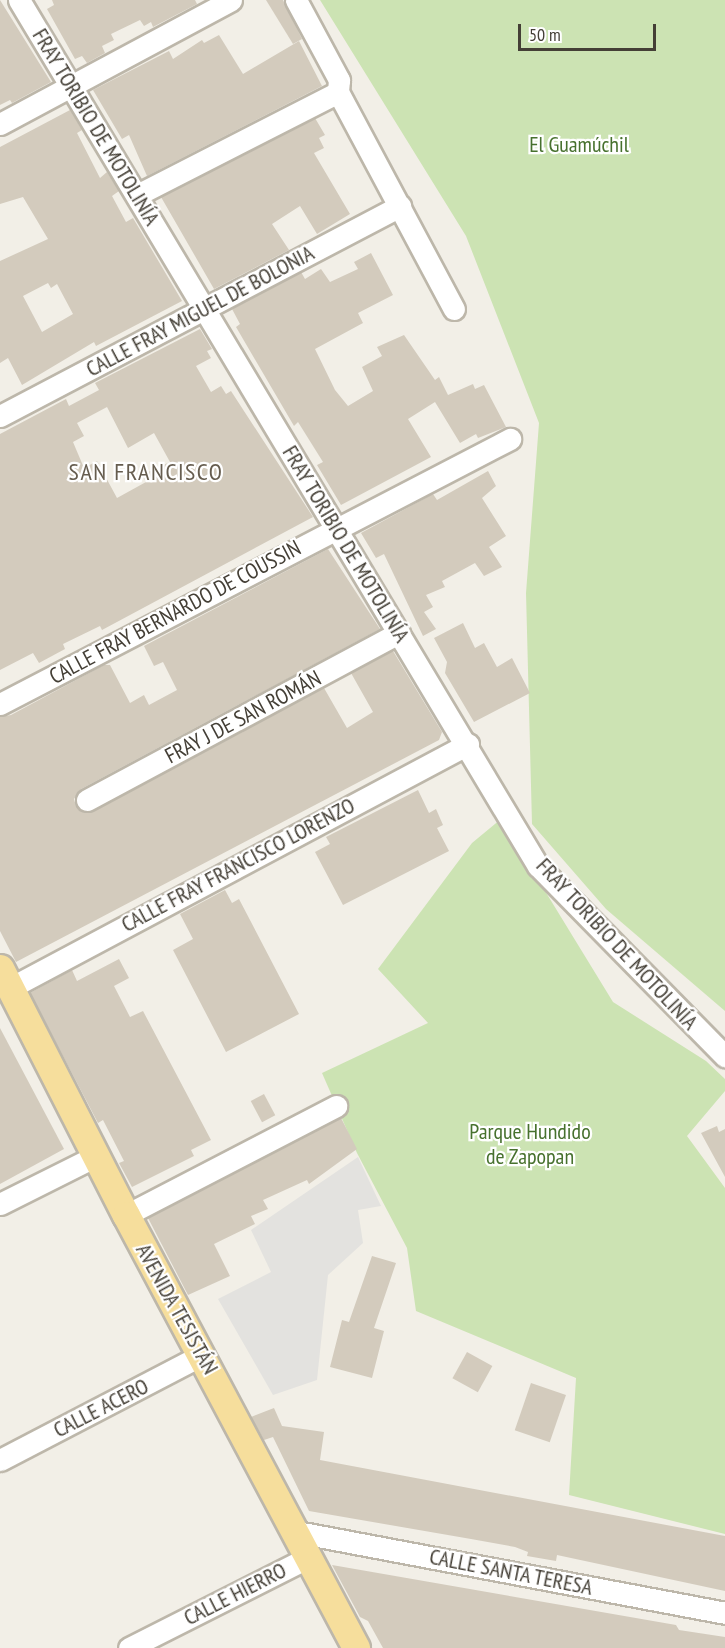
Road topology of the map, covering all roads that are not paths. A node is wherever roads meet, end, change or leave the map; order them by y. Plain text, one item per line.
1 (19, 0) edge
2 (231, 0) edge
3 (296, 0) edge
4 (71, 86) junction
5 (338, 92) junction
6 (0, 124) edge
7 (136, 195) junction
8 (400, 206) junction
9 (454, 309) dead end
10 (204, 310) junction
11 (0, 416) edge
12 (510, 438) dead end
13 (337, 526) junction
14 (399, 633) junction
15 (0, 704) edge
16 (468, 744) junction
17 (87, 800) dead end
18 (5, 978) edge
19 (723, 1052) edge
20 (336, 1106) dead end
21 (96, 1156) junction
22 (0, 1204) edge
23 (126, 1215) junction
24 (202, 1355) junction
25 (0, 1460) edge
26 (297, 1532) junction
27 (309, 1557) junction
28 (725, 1613) edge
29 (129, 1648) edge
30 (356, 1648) edge

1 - 4 street, FRAY TORIBIO DE MOTOLINÍA
2 - 4 street
3 - 5 street
4 - 6 street
4 - 7 street, FRAY TORIBIO DE MOTOLINÍA
5 - 7 street
5 - 8 street
7 - 10 street, FRAY TORIBIO DE MOTOLINÍA
8 - 9 street
8 - 10 street, CALLE FRAY MIGUEL DE BOLONIA
10 - 11 street, CALLE FRAY MIGUEL DE BOLONIA
10 - 13 street, FRAY TORIBIO DE MOTOLINÍA
12 - 13 street, CALLE FRAY BERNARDO DE COUSSIN
13 - 14 street, FRAY TORIBIO DE MOTOLINÍA
13 - 15 street, CALLE FRAY BERNARDO DE COUSSIN
14 - 16 street, FRAY TORIBIO DE MOTOLINÍA
14 - 17 street, FRAY J DE SAN ROMÁN
16 - 18 street, CALLE FRAY FRANCISCO LORENZO
16 - 19 street, FRAY TORIBIO DE MOTOLINÍA
18 - 21 main road, AVENIDA TESISTÁN
20 - 23 street
21 - 22 street
21 - 23 main road, AVENIDA TESISTÁN
23 - 24 main road, AVENIDA TESISTÁN
24 - 25 street, CALLE ACERO
24 - 26 main road, AVENIDA TESISTÁN
26 - 27 main road, AVENIDA TESISTÁN
26 - 28 street, CALLE SANTA TERESA
27 - 29 street, CALLE HIERRO
27 - 30 main road, AVENIDA TESISTÁN

